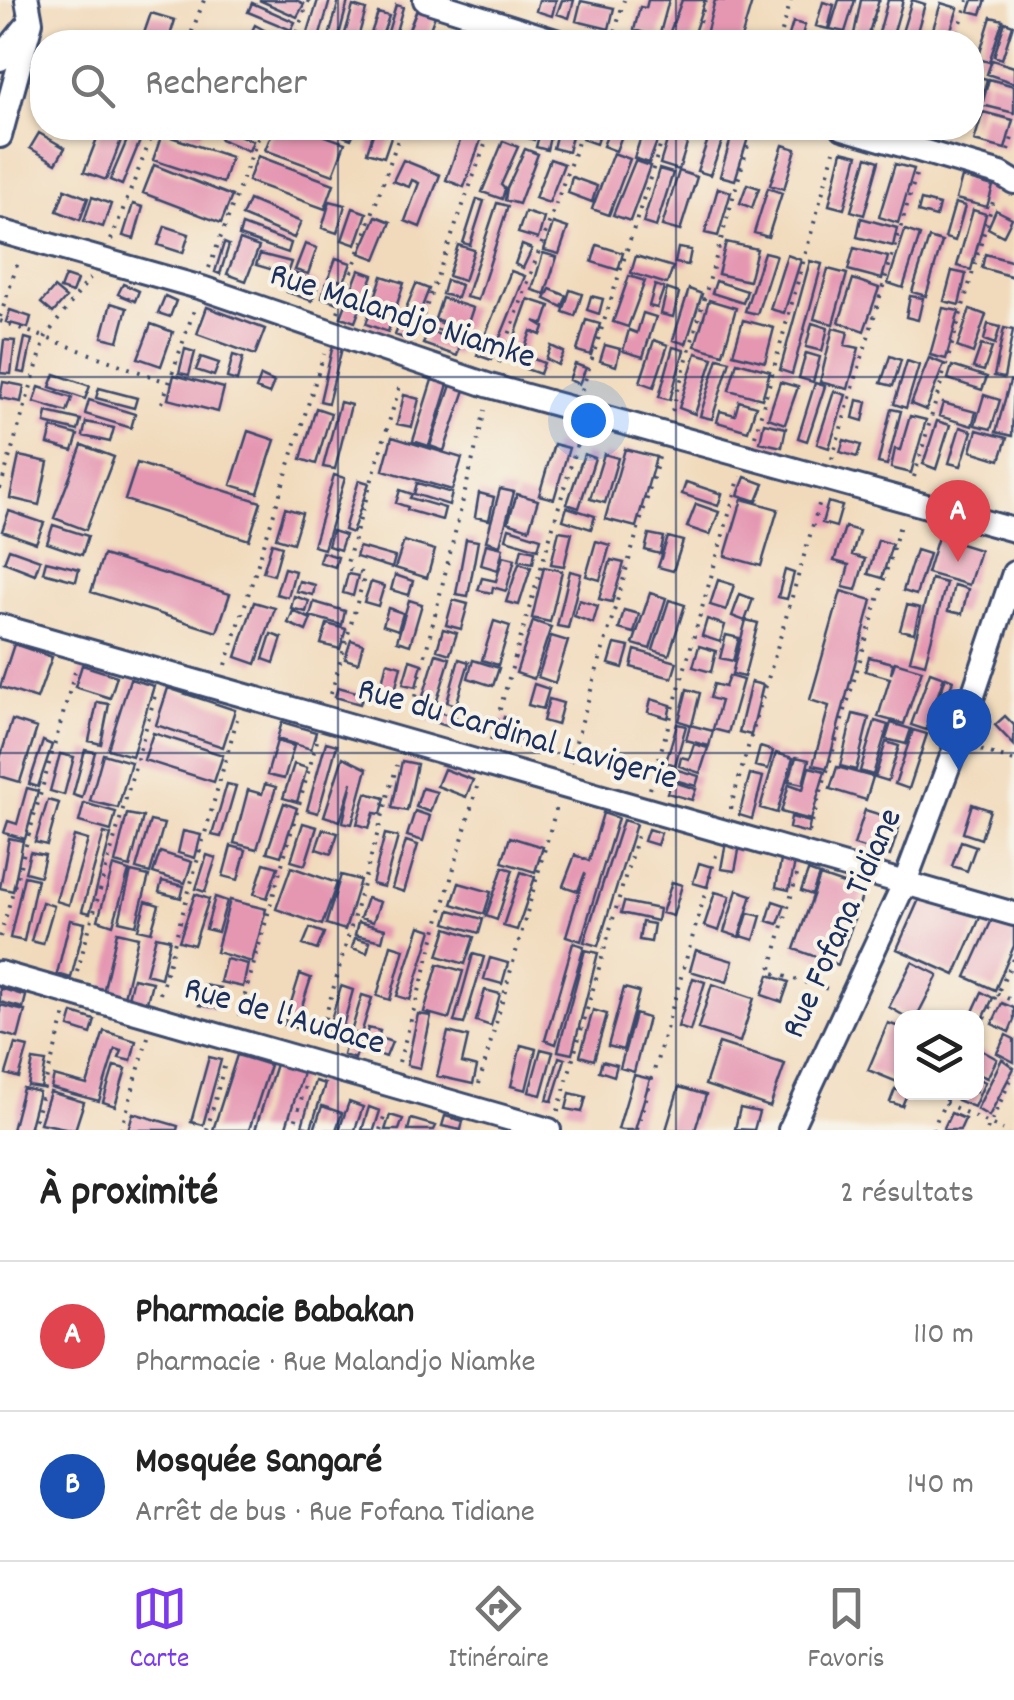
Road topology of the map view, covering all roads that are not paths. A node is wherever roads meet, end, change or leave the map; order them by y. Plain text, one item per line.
1 (425, 0) edge
2 (29, 11) edge
3 (521, 30) edge
4 (0, 59) edge
5 (0, 136) edge
6 (857, 140) edge
7 (1007, 178) edge
8 (0, 232) edge
9 (1014, 530) edge
10 (1014, 572) edge
11 (0, 626) edge
12 (904, 882) junction
13 (1014, 914) edge
14 (0, 973) edge
15 (549, 1130) edge
16 (790, 1130) edge

1 - 3 street
2 - 4 street
2 - 5 street
6 - 7 street
8 - 9 street, Rue Malandjo Niamke
10 - 12 street, Rue Fofana Tidiane
11 - 12 street, Rue du Cardinal Lavigerie
12 - 13 street, Rue du Cardinal Lavigerie
12 - 16 street, Rue Fofana Tidiane
14 - 15 street, Rue de l'Audace

